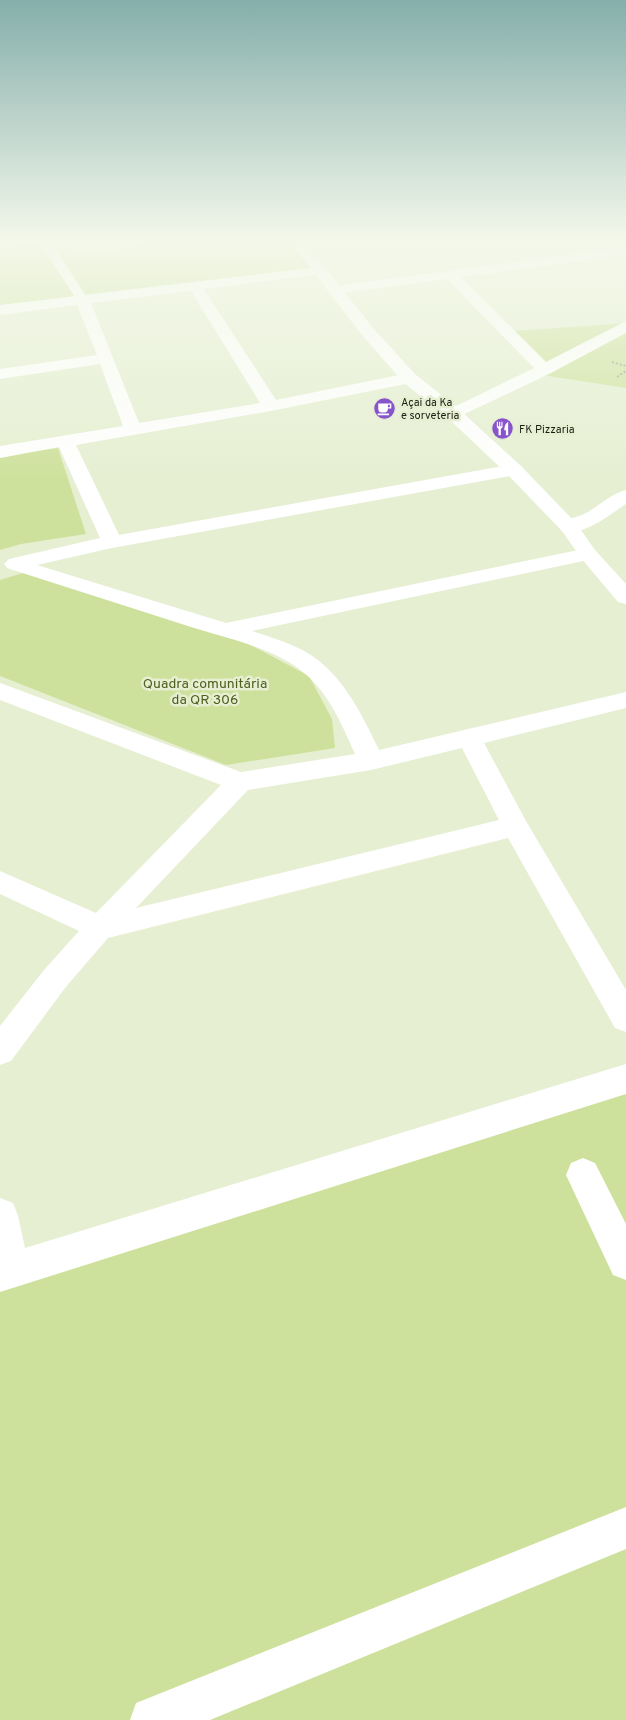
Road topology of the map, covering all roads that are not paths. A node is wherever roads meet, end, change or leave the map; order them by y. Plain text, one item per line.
1 (90, 319) edge
2 (216, 319) edge
3 (360, 319) edge
4 (495, 319) edge
5 (626, 326) edge
6 (619, 338) edge
7 (106, 358) junction
8 (545, 370) junction
9 (0, 374) edge
10 (409, 378) junction
11 (271, 406) junction
12 (454, 414) junction
13 (133, 430) junction
14 (65, 441) junction
15 (0, 452) edge
16 (514, 470) junction
17 (626, 496) edge
18 (569, 527) junction
19 (112, 542) junction
20 (588, 554) junction
21 (7, 564) edge
22 (626, 597) edge
23 (225, 630) junction
24 (0, 691) edge
25 (626, 700) edge
26 (470, 739) junction
27 (371, 761) junction
28 (240, 782) junction
29 (515, 826) junction
30 (0, 882) edge
31 (101, 928) junction
32 (626, 1018) edge
33 (0, 1052) edge
34 (626, 1079) edge
35 (583, 1175) dead end
36 (0, 1216) edge
37 (626, 1262) edge
38 (5, 1272) edge
39 (626, 1528) edge
40 (153, 1720) edge

1 - 7 street
2 - 11 street
3 - 10 street
4 - 8 street
5 - 6 street
6 - 8 street
7 - 9 street
7 - 13 street
8 - 12 street
10 - 11 street
10 - 12 street
11 - 13 street
12 - 16 street
13 - 14 street
14 - 15 street
14 - 19 street
16 - 18 street
16 - 19 street
17 - 18 street
18 - 20 street
19 - 21 street
20 - 22 street
20 - 23 street
21 - 23 street
23 - 27 street
24 - 28 street
25 - 26 street
26 - 27 street
26 - 29 street
27 - 28 street
28 - 31 street
29 - 31 street
29 - 32 street
30 - 31 street
31 - 33 street
34 - 38 street
35 - 37 street
36 - 38 street
39 - 40 street

